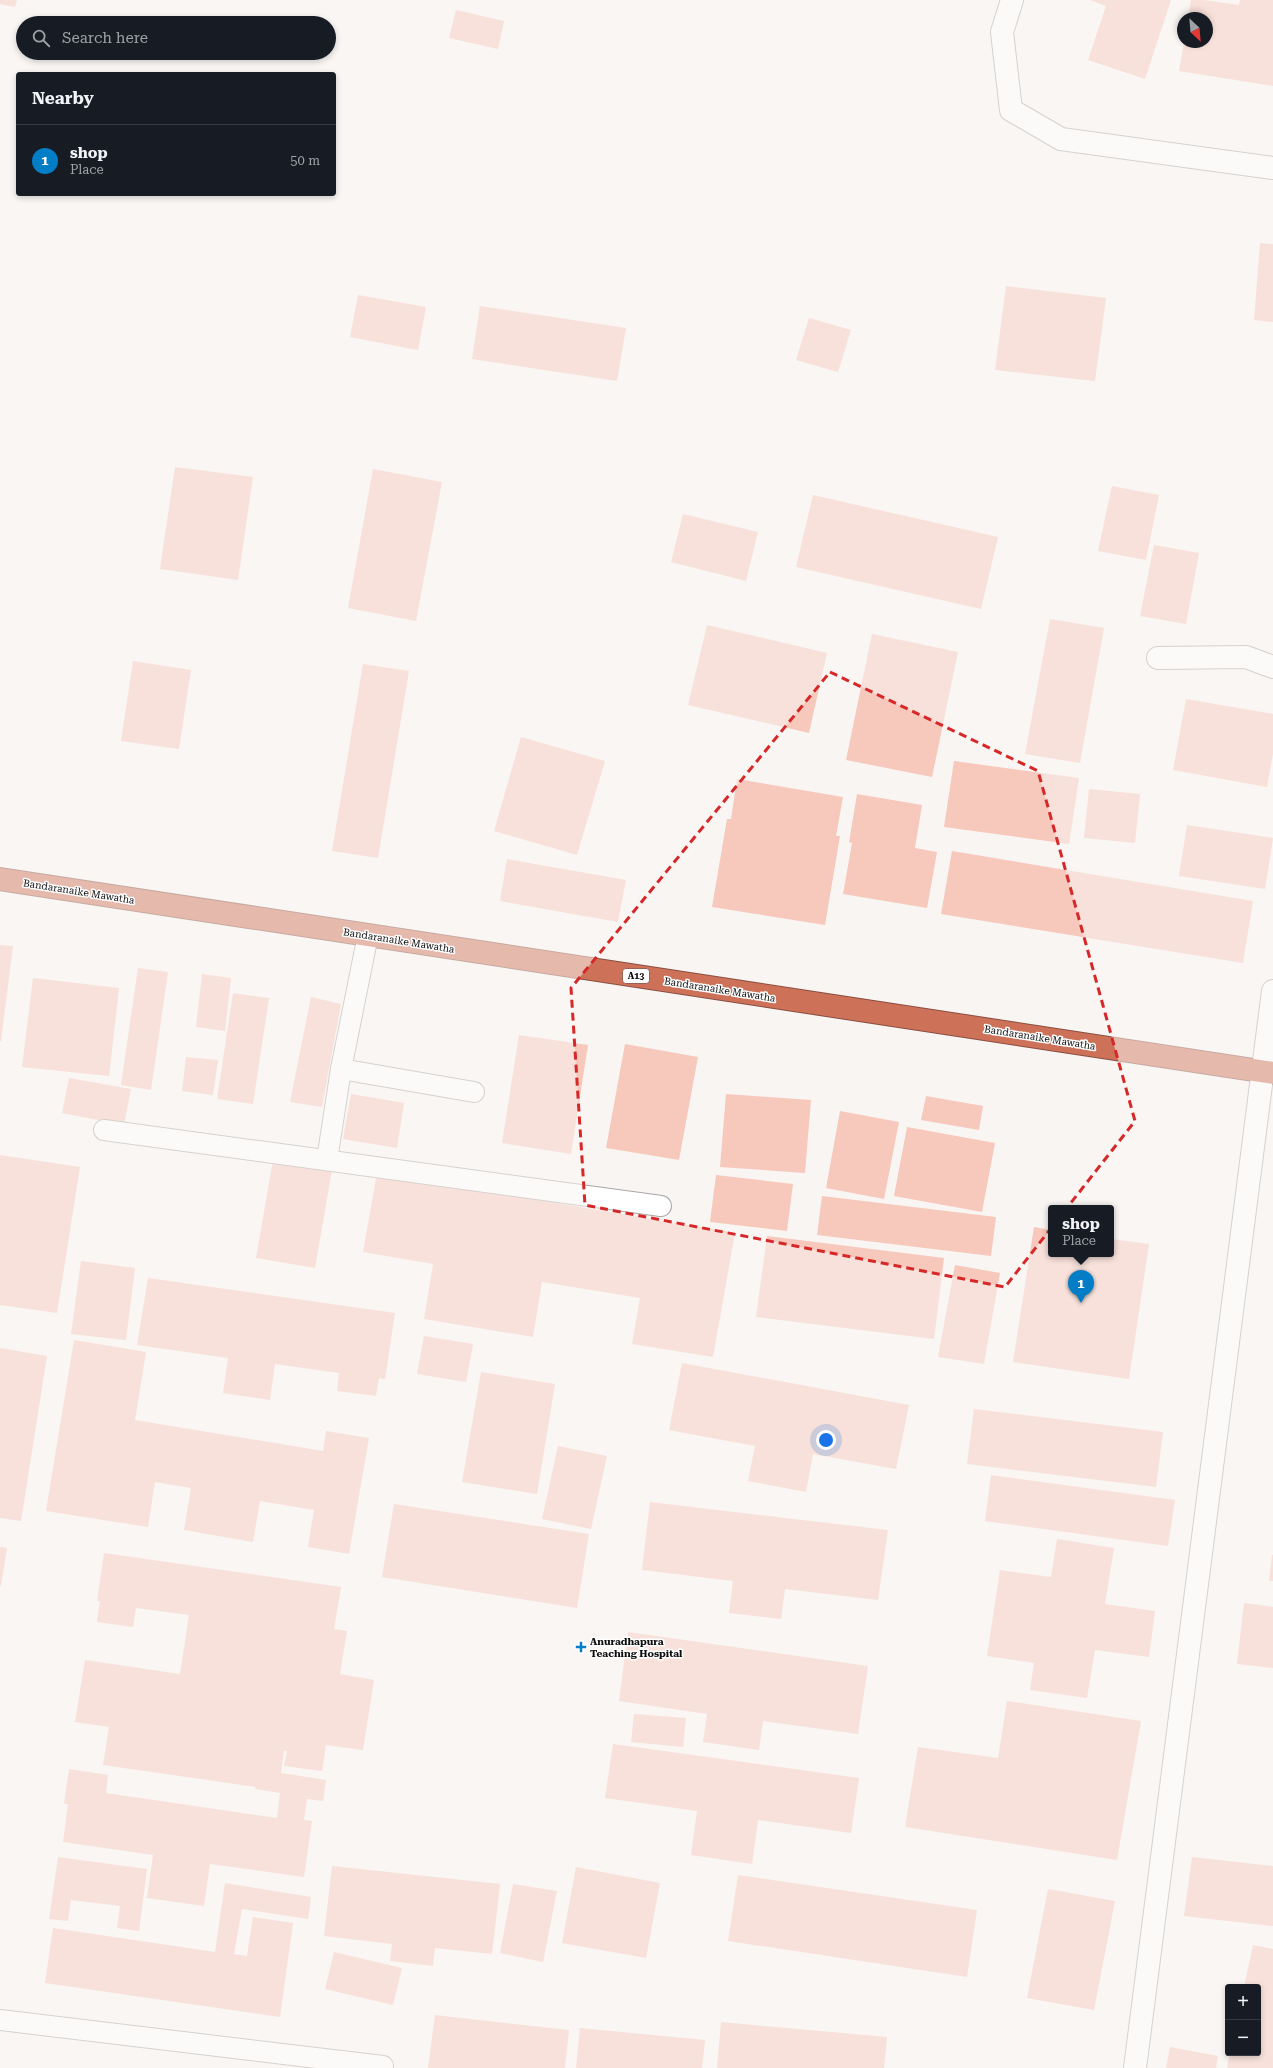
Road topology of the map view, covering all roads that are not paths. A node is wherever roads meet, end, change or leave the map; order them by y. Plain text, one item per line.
1 (1012, 0) edge
2 (1273, 168) edge
3 (1158, 658) dead end
4 (1273, 666) edge
5 (0, 879) edge
6 (368, 935) junction
7 (1273, 991) edge
8 (341, 1068) junction
9 (1268, 1072) edge
10 (474, 1092) dead end
11 (104, 1130) dead end
12 (327, 1160) junction
13 (661, 1206) dead end
14 (0, 2020) edge
15 (383, 2066) dead end
16 (1135, 2068) edge

1 - 2 street
3 - 4 street
5 - 6 highway, Bandaranaike Mawatha / A13
6 - 8 lane
6 - 9 highway, Bandaranaike Mawatha / A13
7 - 9 street
8 - 10 lane
8 - 12 lane
9 - 16 street
11 - 12 lane
12 - 13 lane
14 - 15 lane

